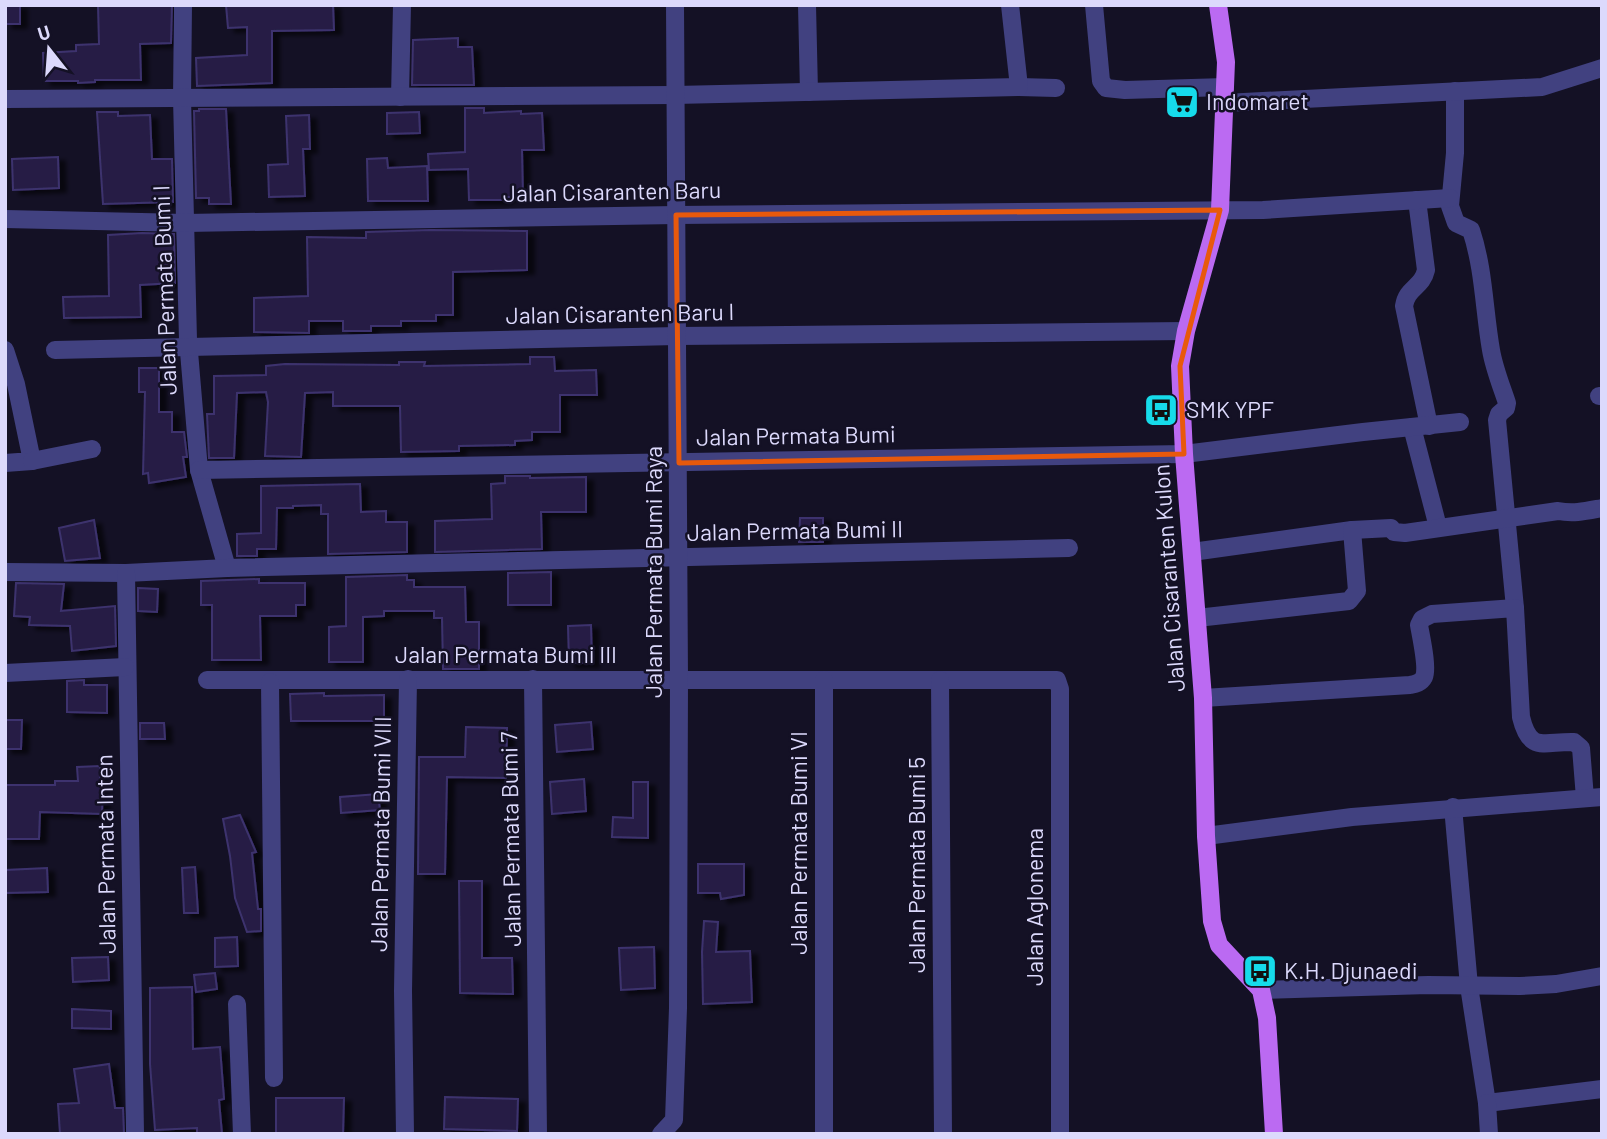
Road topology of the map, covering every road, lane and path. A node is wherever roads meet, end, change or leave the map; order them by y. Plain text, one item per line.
1 (183, 5) edge
2 (402, 5) edge
3 (676, 5) edge
4 (807, 5) edge
5 (1010, 5) edge
6 (1094, 5) edge
7 (1218, 5) edge
8 (1602, 68) edge
9 (1019, 87) junction
10 (1056, 88) dead end
11 (1455, 91) junction
12 (809, 92) junction
13 (675, 95) junction
14 (1225, 95) junction
15 (400, 97) junction
16 (182, 98) junction
17 (5, 100) edge
18 (1450, 198) junction
19 (1418, 200) junction
20 (1220, 210) junction
21 (676, 215) junction
22 (5, 219) edge
23 (186, 223) junction
24 (1186, 331) junction
25 (677, 337) junction
26 (189, 348) junction
27 (5, 350) edge
28 (55, 350) dead end
29 (10, 385) edge
30 (1460, 422) dead end
31 (1420, 427) junction
32 (92, 449) dead end
33 (1184, 454) junction
34 (32, 461) junction
35 (5, 463) edge
36 (679, 463) junction
37 (199, 470) junction
38 (1602, 508) edge
39 (1508, 519) junction
40 (1438, 527) junction
41 (1352, 530) junction
42 (1069, 548) dead end
43 (1192, 552) junction
44 (679, 558) junction
45 (227, 568) junction
46 (5, 572) edge
47 (126, 573) junction
48 (1515, 608) junction
49 (1197, 618) junction
50 (125, 667) junction
51 (5, 673) edge
52 (408, 679) junction
53 (533, 679) junction
54 (679, 679) junction
55 (207, 680) dead end
56 (824, 680) junction
57 (940, 680) junction
58 (1057, 680) joint
59 (270, 682) junction
60 (1203, 698) junction
61 (1594, 797) edge
62 (1453, 807) junction
63 (1206, 836) junction
64 (1602, 976) edge
65 (1469, 986) junction
66 (1261, 990) junction
67 (237, 1004) dead end
68 (274, 1078) dead end
69 (1602, 1089) edge
70 (1487, 1103) junction
71 (674, 1129) edge
72 (135, 1134) edge
73 (242, 1134) edge
74 (405, 1134) edge
75 (538, 1134) edge
76 (824, 1134) edge
77 (943, 1134) edge
78 (1059, 1134) edge
79 (1275, 1134) edge
80 (1489, 1134) edge

1 - 16 street, Jalan Permata Bumi I
2 - 15 street
3 - 13 street, Jalan Permata Bumi Raya
4 - 12 street
5 - 9 street
6 - 14 street
7 - 14 main road, Jalan Cisaranten Kulon
8 - 11 street
9 - 10 street
9 - 12 street
11 - 14 street
11 - 18 street
12 - 13 street
13 - 15 street
13 - 21 street, Jalan Permata Bumi Raya
14 - 20 main road, Jalan Cisaranten Kulon
15 - 16 street
16 - 17 street
16 - 23 street, Jalan Permata Bumi I
18 - 19 street, Jalan Cisaranten Baru
18 - 39 street
19 - 20 street, Jalan Cisaranten Baru
19 - 31 street
20 - 21 street, Jalan Cisaranten Baru
20 - 24 main road, Jalan Cisaranten Kulon
21 - 23 street, Jalan Cisaranten Baru
21 - 25 street, Jalan Permata Bumi Raya
22 - 23 street, Jalan Cisaranten Baru
23 - 26 street, Jalan Permata Bumi I
24 - 25 street, Jalan Cisaranten Baru I
24 - 33 main road, Jalan Cisaranten Kulon
25 - 26 street, Jalan Cisaranten Baru I
25 - 36 street, Jalan Permata Bumi Raya
26 - 28 street, Jalan Cisaranten Baru I
26 - 37 street, Jalan Permata Bumi I
27 - 29 street
29 - 34 street
30 - 31 street, Jalan Permata Bumi
31 - 33 street, Jalan Permata Bumi
31 - 40 street
32 - 34 street
33 - 36 street, Jalan Permata Bumi
33 - 43 main road, Jalan Cisaranten Kulon
34 - 35 street
36 - 37 street, Jalan Permata Bumi
36 - 44 street, Jalan Permata Bumi Raya
37 - 45 street, Jalan Permata Bumi I
38 - 39 street
39 - 40 street
39 - 48 street
40 - 41 street
41 - 43 street
41 - 49 street
42 - 44 street, Jalan Permata Bumi II
43 - 49 main road, Jalan Cisaranten Kulon
44 - 45 street, Jalan Permata Bumi II
44 - 54 street, Jalan Permata Bumi Raya
45 - 47 street, Jalan Permata Bumi II
46 - 47 street, Jalan Permata Bumi II
47 - 50 street, Jalan Permata Inten
48 - 60 street
48 - 61 street
49 - 60 main road, Jalan Cisaranten Kulon
50 - 51 street
50 - 72 street, Jalan Permata Inten
52 - 53 street, Jalan Permata Bumi III
52 - 59 street, Jalan Permata Bumi III
52 - 74 street, Jalan Permata Bumi VIII
53 - 54 street, Jalan Permata Bumi III
53 - 75 street, Jalan Permata Bumi 7
54 - 56 street, Jalan Permata Bumi III
54 - 71 street, Jalan Permata Bumi Raya
55 - 59 street, Jalan Permata Bumi III
56 - 57 street, Jalan Permata Bumi III
56 - 76 street, Jalan Permata Bumi VI
57 - 58 street, Jalan Permata Bumi III
57 - 77 street, Jalan Permata Bumi 5
58 - 78 street, Jalan Aglonema
59 - 68 street
60 - 63 main road, Jalan Cisaranten Kulon
61 - 62 street
62 - 63 street
62 - 65 street
63 - 66 main road, Jalan Cisaranten Kulon
64 - 65 street
65 - 66 street
65 - 70 street
66 - 79 main road
67 - 73 street
69 - 70 street
70 - 80 street

